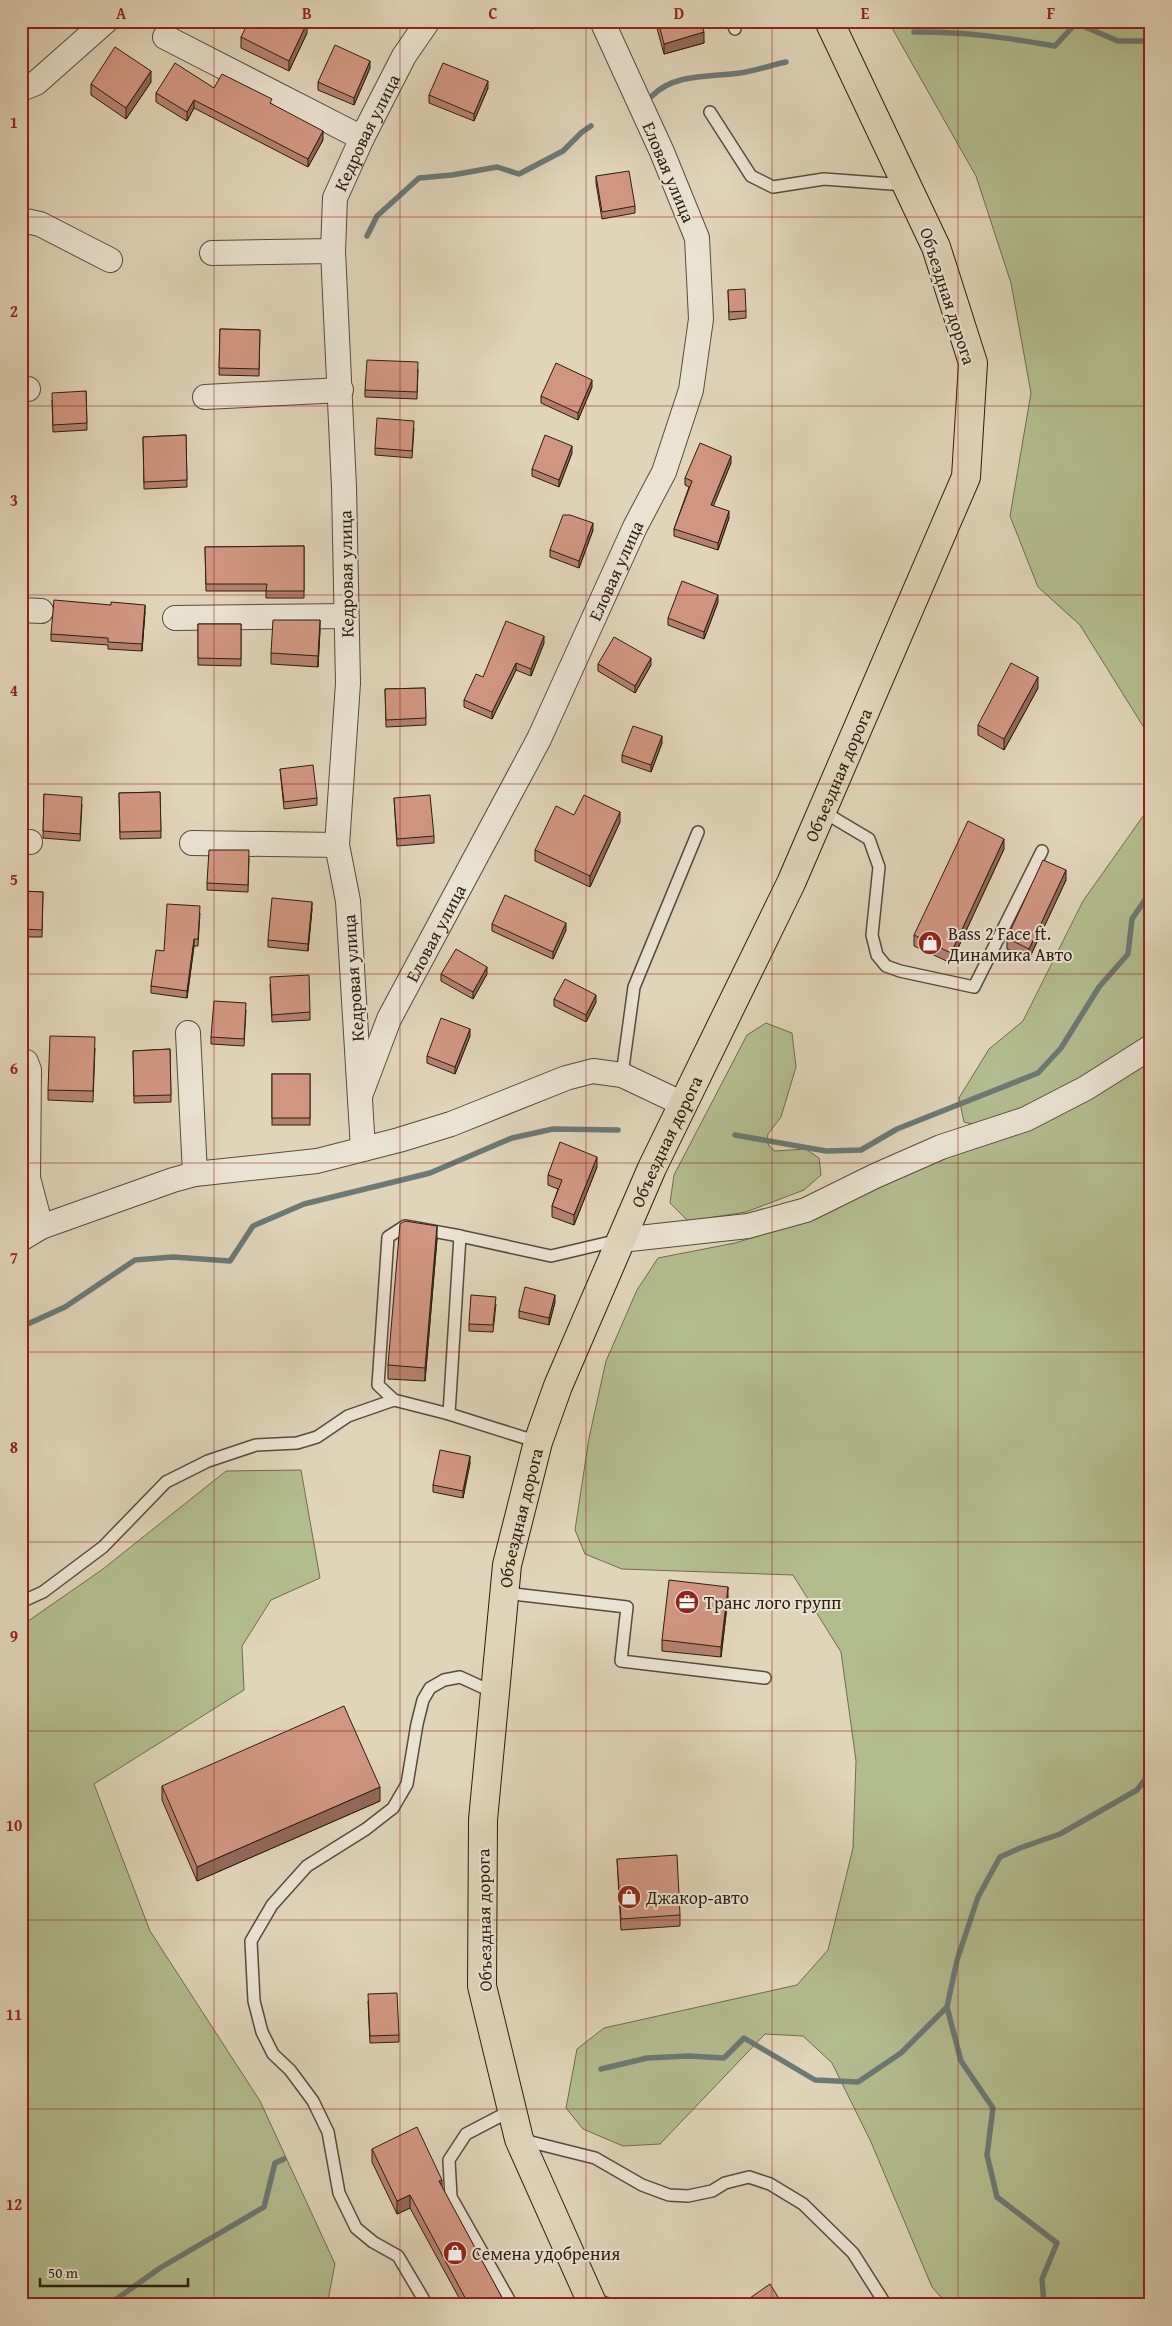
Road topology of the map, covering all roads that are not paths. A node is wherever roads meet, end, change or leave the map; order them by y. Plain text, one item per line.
1 (106, 21) edge
2 (428, 21) edge
3 (602, 21) edge
4 (829, 21) edge
5 (165, 37) dead end
6 (21, 88) edge
7 (710, 112) dead end
8 (362, 138) junction
9 (906, 185) junction
10 (21, 220) edge
11 (332, 251) junction
12 (212, 253) dead end
13 (110, 260) dead end
14 (341, 390) junction
15 (205, 396) dead end
16 (346, 616) junction
17 (175, 618) dead end
18 (822, 811) junction
19 (698, 832) dead end
20 (192, 843) dead end
21 (337, 845) junction
22 (1042, 851) dead end
23 (188, 1033) dead end
24 (1151, 1047) edge
25 (21, 1060) edge
26 (622, 1075) junction
27 (360, 1096) junction
28 (683, 1104) junction
29 (363, 1149) junction
30 (195, 1174) junction
31 (41, 1227) junction
32 (460, 1236) junction
33 (21, 1239) edge
34 (621, 1240) junction
35 (394, 1400) junction
36 (449, 1414) junction
37 (538, 1442) junction
38 (504, 1593) junction
39 (21, 1602) edge
40 (765, 1678) dead end
41 (495, 1693) junction
42 (512, 2110) junction
43 (519, 2139) junction
44 (597, 2302) edge
45 (427, 2305) edge
46 (512, 2305) edge
47 (886, 2305) edge

1 - 6 street
2 - 8 street, Кедровая улица
3 - 27 street, Еловая улица
4 - 9 main road, Объездная дорога
5 - 8 street
7 - 9 lane
8 - 11 street, Кедровая улица
9 - 18 main road, Объездная дорога
10 - 13 street
11 - 12 street
11 - 14 street, Кедровая улица
14 - 15 street
14 - 16 street, Кедровая улица
16 - 17 street
16 - 21 street, Кедровая улица
18 - 22 lane
18 - 28 main road, Объездная дорога
19 - 26 lane
20 - 21 street
21 - 27 street, Кедровая улица
23 - 30 street
24 - 34 street
25 - 31 street
26 - 28 street
26 - 29 street
27 - 29 street, Кедровая улица
28 - 34 main road, Объездная дорога
29 - 30 street
30 - 31 street
31 - 33 street
32 - 34 lane
32 - 35 lane
32 - 36 lane
34 - 37 main road, Объездная дорога
35 - 36 lane
35 - 39 lane
36 - 37 lane
37 - 38 main road, Объездная дорога
38 - 40 lane
38 - 41 main road, Объездная дорога
41 - 42 main road, Объездная дорога
41 - 45 lane
42 - 43 main road, Объездная дорога
42 - 46 lane
43 - 44 main road, Объездная дорога
43 - 47 lane

